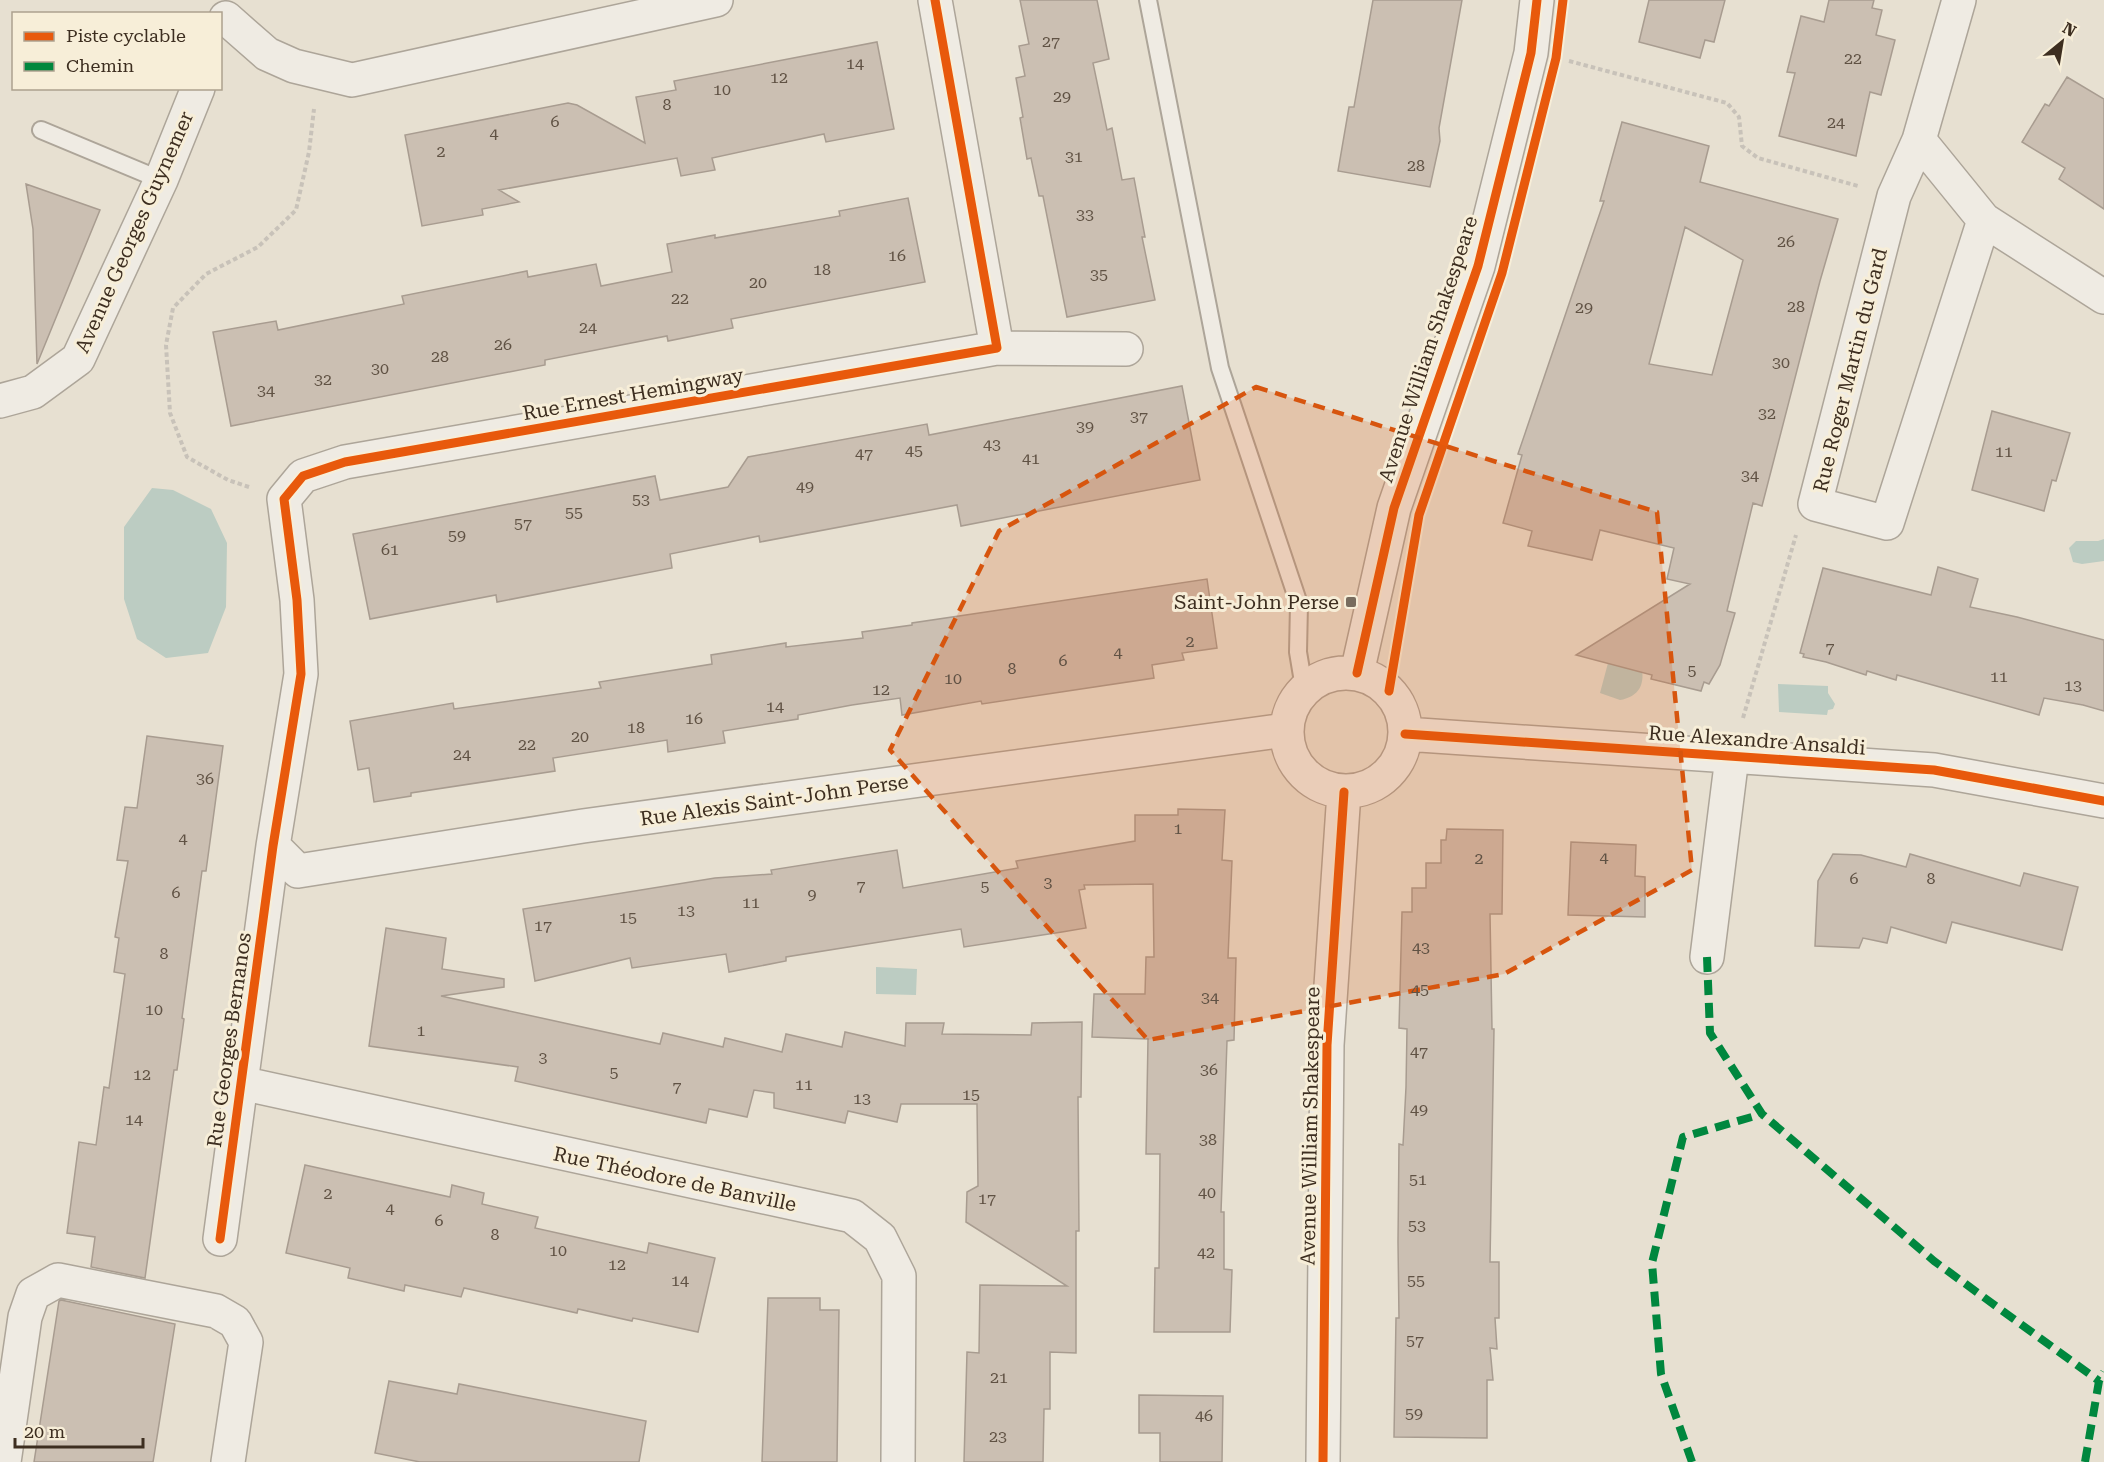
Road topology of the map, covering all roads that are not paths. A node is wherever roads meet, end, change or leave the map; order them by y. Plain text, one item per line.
1 (716, 0) edge
2 (935, 0) edge
3 (1148, 0) edge
4 (1537, 0) edge
5 (1959, 0) edge
6 (227, 17) edge
7 (197, 90) edge
8 (41, 130) dead end
9 (1919, 140) junction
10 (161, 180) junction
11 (1984, 220) junction
12 (2104, 297) edge
13 (997, 348) junction
14 (1126, 349) dead end
15 (0, 401) edge
16 (1357, 673) junction
17 (1304, 688) junction
18 (1286, 730) junction
19 (1406, 734) junction
20 (1732, 757) junction
21 (1344, 792) junction
22 (2104, 801) edge
23 (273, 846) junction
24 (1707, 957) dead end
25 (241, 1083) junction
26 (220, 1239) dead end
27 (4, 1462) edge
28 (228, 1462) edge
29 (898, 1462) edge
30 (1323, 1462) edge

1 - 6 street
2 - 13 street
3 - 17 lane
4 - 16 street, Avenue William Shakespeare
5 - 9 street, Rue Roger Martin du Gard
7 - 10 street, Avenue Georges Guynemer
8 - 10 lane
9 - 11 street
9 - 11 street, Rue Roger Martin du Gard
10 - 15 street, Avenue Georges Guynemer
11 - 12 street
13 - 14 street, Rue Ernest Hemingway
13 - 23 street, Rue Ernest Hemingway
16 - 17 street
16 - 19 street
17 - 18 street
18 - 21 street
18 - 23 street, Rue Alexis Saint-John Perse
19 - 20 street, Rue Alexandre Ansaldi
19 - 21 street
20 - 22 street, Rue Alexandre Ansaldi
20 - 24 street
21 - 30 street, Avenue William Shakespeare
23 - 25 street, Rue Georges Bernanos
25 - 26 street, Rue Georges Bernanos
25 - 29 street, Rue Théodore de Banville
27 - 28 street

